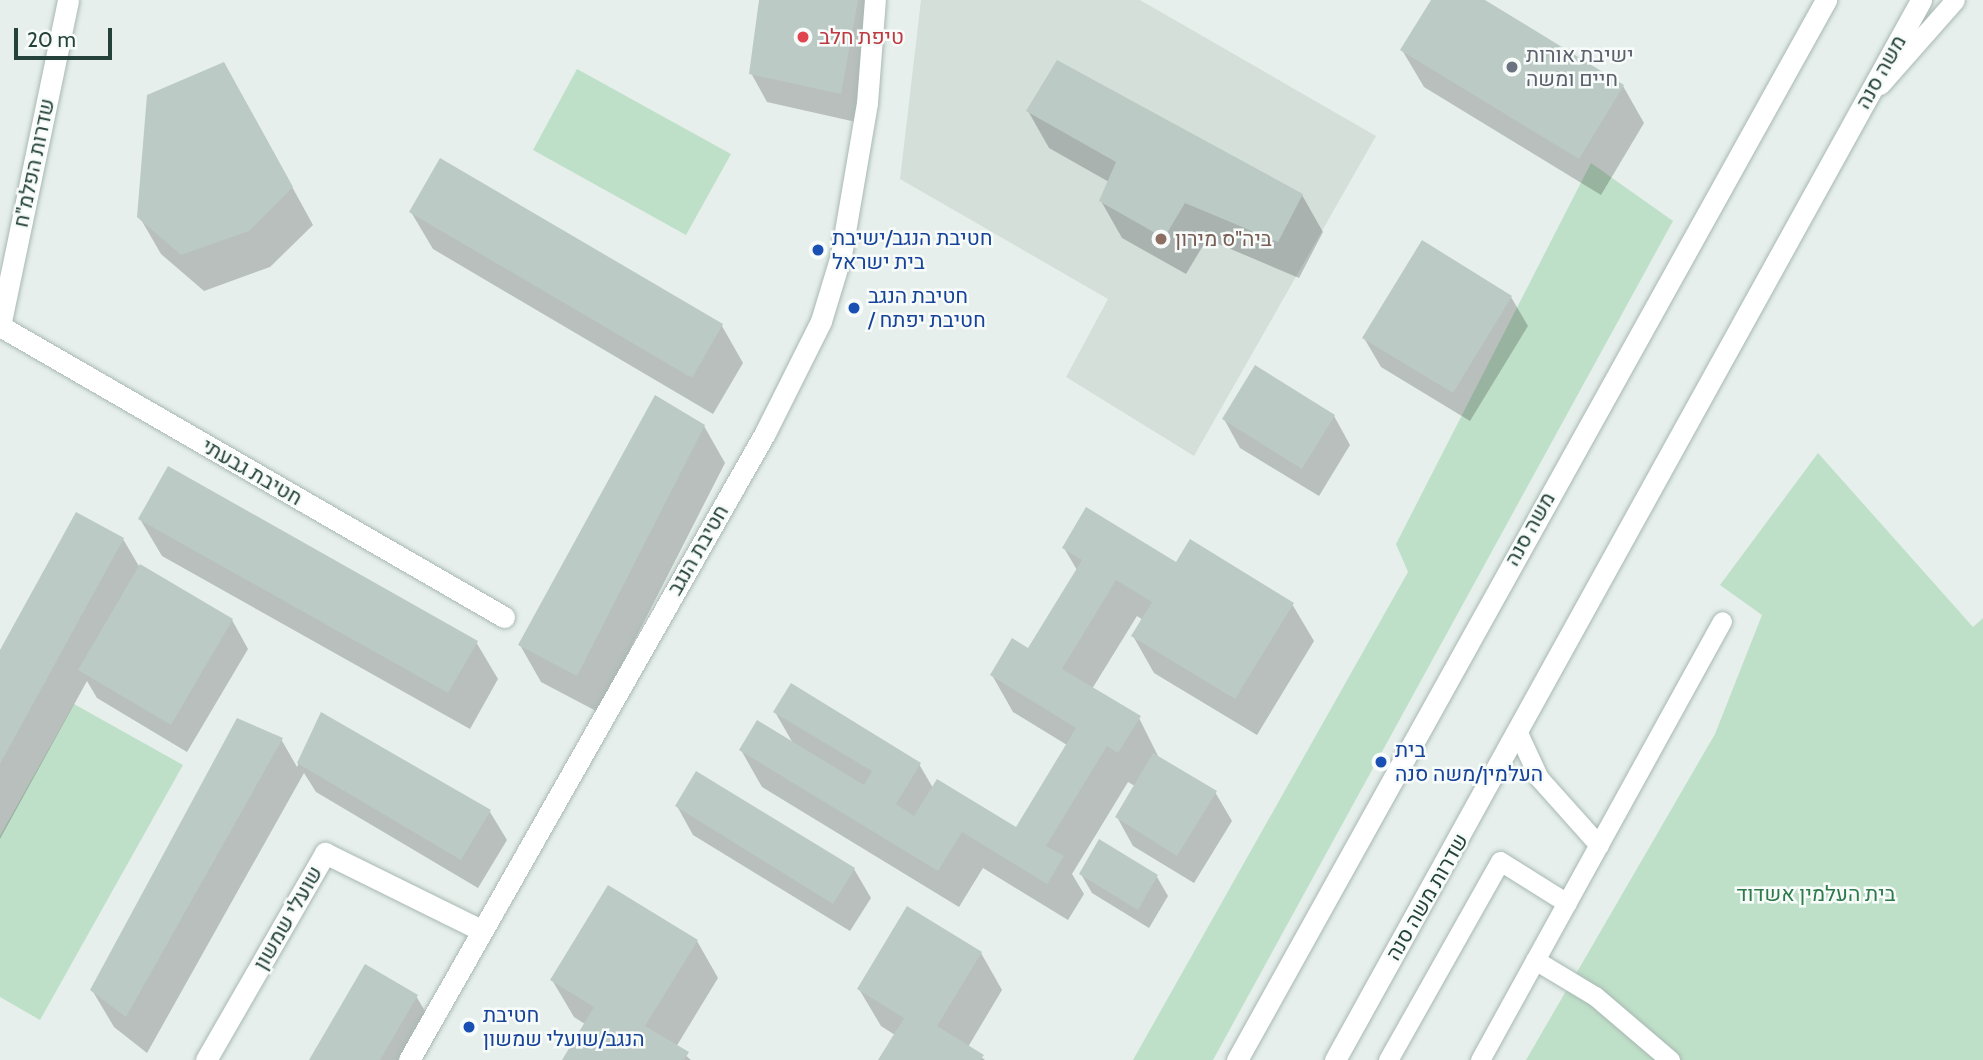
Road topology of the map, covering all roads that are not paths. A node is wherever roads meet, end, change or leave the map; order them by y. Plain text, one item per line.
1 (68, 0) edge
2 (875, 0) edge
3 (1826, 0) edge
4 (1921, 0) edge
5 (1955, 0) edge
6 (1865, 102) junction
7 (0, 326) edge
8 (504, 617) dead end
9 (1723, 621) dead end
10 (1519, 735) junction
11 (1599, 845) junction
12 (1567, 903) junction
13 (481, 930) junction
14 (1535, 960) junction
15 (206, 1060) edge
16 (408, 1060) edge
17 (1237, 1060) edge
18 (1335, 1060) edge
19 (1388, 1060) edge
20 (1480, 1060) edge
21 (1670, 1060) edge

1 - 7 street, שדרות הפלמ"ח
2 - 13 street, חטיבת הנגב
3 - 17 street, משה סנה
4 - 6 street, משה סנה
5 - 6 lane
6 - 10 street, משה סנה
7 - 8 street, חטיבת גבעתי
9 - 11 lane
10 - 11 lane
10 - 18 street, שדרות משה סנה
11 - 12 lane
12 - 14 lane
12 - 19 lane
13 - 15 street, שועלי שמשון
13 - 16 street, חטיבת הנגב
14 - 20 lane
14 - 21 lane

